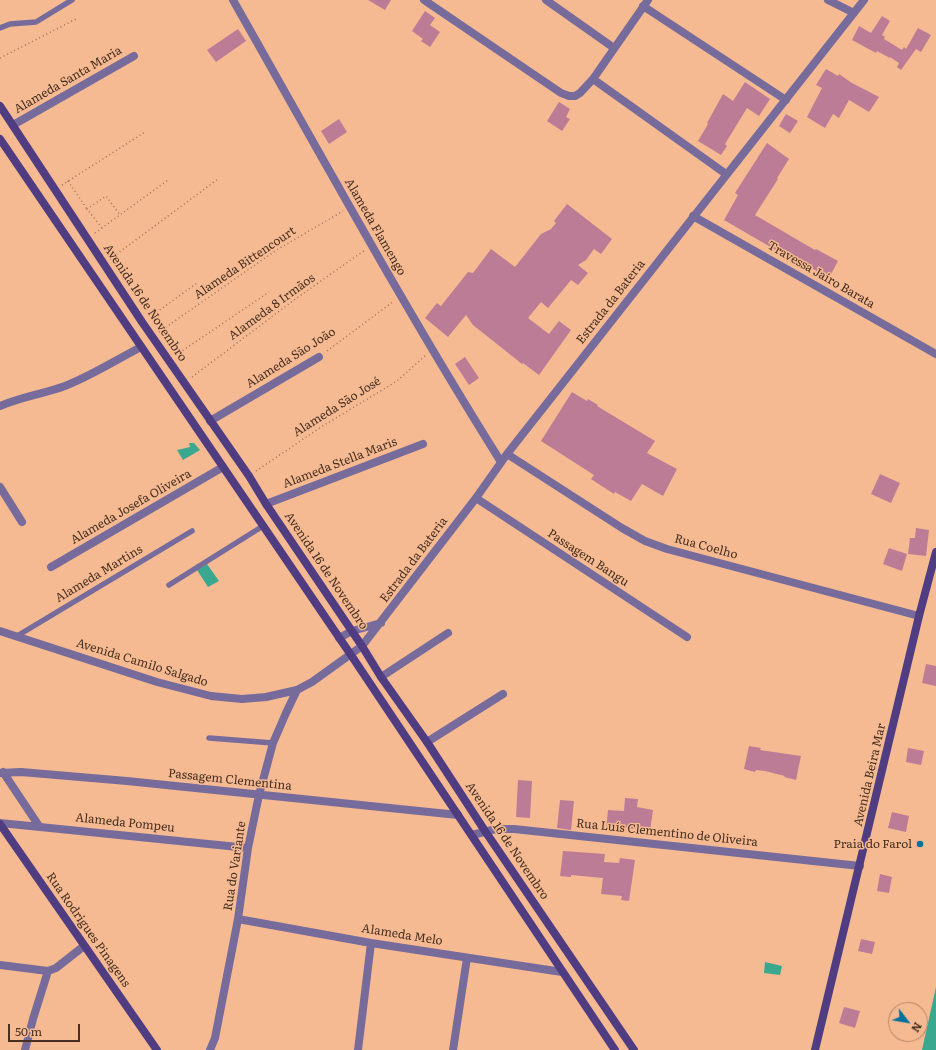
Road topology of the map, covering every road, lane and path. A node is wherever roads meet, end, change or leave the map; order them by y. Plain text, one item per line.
1 (72, 0) edge
2 (233, 0) edge
3 (424, 0) edge
4 (546, 0) edge
5 (828, 0) edge
6 (864, 0) edge
7 (435, 3) edge
8 (645, 3) edge
9 (854, 13) junction
10 (78, 18) dead end
11 (0, 28) edge
12 (614, 48) junction
13 (134, 56) dead end
14 (0, 58) edge
15 (593, 79) junction
16 (786, 100) junction
17 (0, 106) edge
18 (13, 125) junction
19 (145, 132) dead end
20 (1, 144) edge
21 (726, 174) junction
22 (218, 179) dead end
23 (168, 180) dead end
24 (68, 181) junction
25 (55, 190) junction
26 (350, 207) junction
27 (87, 209) junction
28 (120, 215) junction
29 (694, 216) junction
30 (102, 228) junction
31 (88, 239) junction
32 (371, 246) junction
33 (104, 264) junction
34 (197, 283) dead end
35 (269, 292) dead end
36 (401, 297) junction
37 (142, 322) junction
38 (152, 337) junction
39 (141, 347) junction
40 (432, 349) junction
41 (936, 354) edge
42 (319, 357) joint
43 (168, 361) junction
44 (184, 383) junction
45 (0, 406) edge
46 (210, 421) junction
47 (423, 444) dead end
48 (507, 454) junction
49 (501, 462) junction
50 (223, 467) junction
51 (249, 476) junction
52 (0, 487) edge
53 (476, 498) junction
54 (266, 504) junction
55 (22, 522) dead end
56 (263, 526) junction
57 (192, 531) dead end
58 (936, 552) edge
59 (50, 567) dead end
60 (169, 585) dead end
61 (919, 616) junction
62 (381, 623) junction
63 (0, 631) edge
64 (352, 631) junction
65 (448, 634) dead end
66 (17, 636) junction
67 (687, 637) dead end
68 (339, 638) junction
69 (362, 646) junction
70 (351, 655) junction
71 (381, 677) junction
72 (297, 690) junction
73 (503, 694) dead end
74 (209, 738) dead end
75 (427, 742) junction
76 (273, 743) junction
77 (2, 772) edge
78 (259, 795) junction
79 (458, 815) junction
80 (0, 824) edge
81 (39, 826) junction
82 (485, 831) junction
83 (472, 836) junction
84 (248, 848) junction
85 (860, 866) junction
86 (238, 919) junction
87 (371, 942) junction
88 (84, 946) junction
89 (467, 958) junction
90 (0, 965) edge
91 (48, 972) junction
92 (562, 972) junction
93 (25, 1050) edge
94 (157, 1050) edge
95 (210, 1050) edge
96 (358, 1050) edge
97 (453, 1050) edge
98 (615, 1050) edge
99 (634, 1050) edge
100 (815, 1050) edge

1 - 11 lane
2 - 26 street, Alameda Flamengo
3 - 7 street
4 - 12 street
5 - 9 street
6 - 9 street, Estrada da Bateria
7 - 15 street
8 - 12 street
8 - 16 street
9 - 16 street, Estrada da Bateria
10 - 14 path
12 - 15 street
13 - 18 street, Alameda Santa Maria
15 - 21 street
16 - 21 street, Estrada da Bateria
17 - 18 main road, Avenida 16 de Novembro
18 - 25 main road, Avenida 16 de Novembro
19 - 24 path
20 - 39 main road
21 - 29 street, Estrada da Bateria
22 - 33 path
23 - 28 path
24 - 25 path
24 - 27 path
25 - 31 main road, Avenida 16 de Novembro
26 - 32 street, Alameda Flamengo
26 - 38 path, Alameda Bittencourt
27 - 28 path
27 - 30 path
28 - 30 path
29 - 41 street, Travessa Jairo Barata
29 - 48 street, Estrada da Bateria
30 - 31 path
31 - 33 main road, Avenida 16 de Novembro
32 - 36 street, Alameda Flamengo
32 - 44 path, Alameda 8 Irmãos
33 - 37 main road, Avenida 16 de Novembro
34 - 37 path
35 - 43 path
36 - 40 street, Alameda Flamengo
36 - 42 path, Alameda São João
37 - 38 main road, Avenida 16 de Novembro
38 - 43 main road, Avenida 16 de Novembro
39 - 45 street
39 - 50 main road
40 - 49 street, Alameda Flamengo
40 - 51 path, Alameda São José
42 - 46 street, Alameda São João
43 - 44 main road, Avenida 16 de Novembro
44 - 46 main road, Avenida 16 de Novembro
46 - 51 main road, Avenida 16 de Novembro
47 - 54 street, Alameda Stella Maris
48 - 49 street, Estrada da Bateria
48 - 61 street, Rua Coelho
49 - 53 street, Estrada da Bateria
50 - 56 main road
50 - 59 street, Alameda Josefa Oliveira
51 - 54 main road, Avenida 16 de Novembro
52 - 55 street
53 - 62 street, Estrada da Bateria
53 - 67 street, Passagem Bangu
54 - 64 main road, Avenida 16 de Novembro
56 - 60 lane
56 - 68 main road
57 - 66 lane, Alameda Martins
58 - 61 main road, Avenida Beira Mar
61 - 85 main road, Avenida Beira Mar
62 - 64 street
62 - 69 street, Estrada da Bateria
63 - 66 street, Avenida Camilo Salgado
64 - 68 street
64 - 69 main road, Avenida 16 de Novembro
65 - 71 street
66 - 72 street, Avenida Camilo Salgado
68 - 70 main road
69 - 70 street, Avenida Camilo Salgado
69 - 71 main road, Avenida 16 de Novembro
70 - 72 street, Avenida Camilo Salgado
70 - 79 main road
71 - 75 main road, Avenida 16 de Novembro
72 - 76 street, Rua do Variante
73 - 75 street
74 - 76 lane
75 - 82 main road, Avenida 16 de Novembro
76 - 78 street, Rua do Variante
77 - 78 street, Passagem Clementina
77 - 81 street
78 - 79 street, Passagem Clementina
78 - 84 street, Rua do Variante
79 - 83 main road
80 - 81 street, Alameda Pompeu
80 - 88 main road, Rua Rodrigues Pinagens
81 - 84 street, Alameda Pompeu
82 - 83 street, Rua Luís Clementino de Oliveira
82 - 85 street, Rua Luís Clementino de Oliveira
82 - 99 main road, Avenida 16 de Novembro
83 - 92 main road
84 - 86 street, Rua do Variante
85 - 100 main road, Avenida Beira Mar
86 - 87 street, Alameda Melo
86 - 95 street, Rua do Variante
87 - 89 street, Alameda Melo
87 - 96 street
88 - 91 street
88 - 94 main road, Rua Rodrigues Pinagens
89 - 92 street, Alameda Melo
89 - 97 street
90 - 91 street
91 - 93 street
92 - 98 main road

